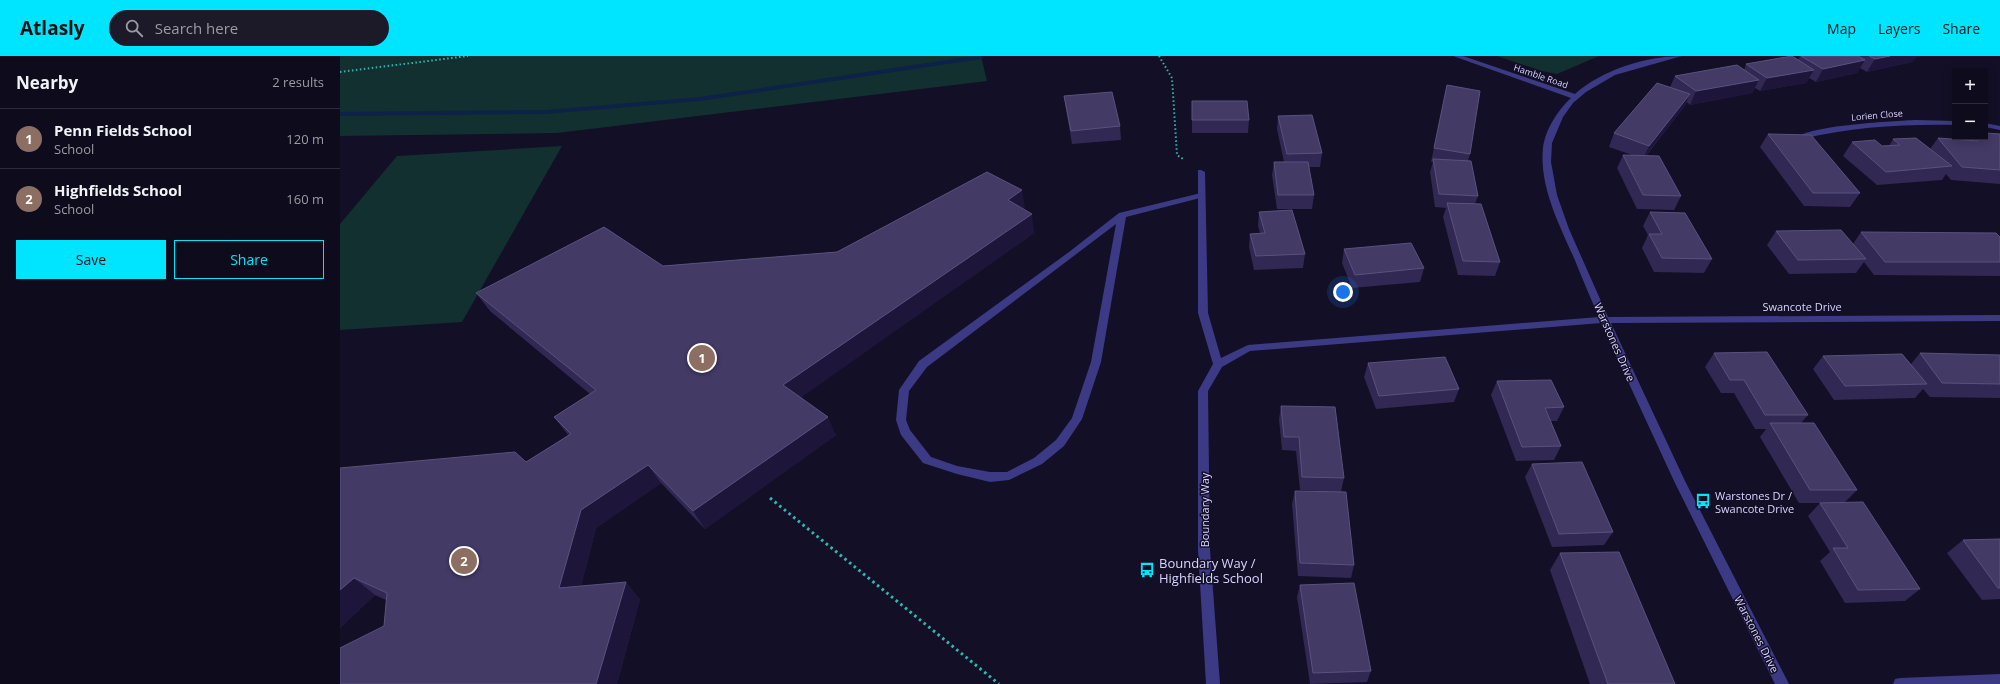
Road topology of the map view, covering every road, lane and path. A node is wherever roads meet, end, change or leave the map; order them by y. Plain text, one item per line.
1 (468, 56) edge
2 (1159, 56) edge
3 (1456, 56) edge
4 (1680, 56) edge
5 (340, 72) edge
6 (1575, 97) junction
7 (1952, 123) edge
8 (1988, 126) edge
9 (2000, 128) edge
10 (1802, 137) edge
11 (1201, 172) joint
12 (1201, 195) junction
13 (1122, 215) junction
14 (2000, 318) edge
15 (1604, 320) junction
16 (1218, 364) junction
17 (770, 498) dead end
18 (2000, 680) edge
19 (999, 684) edge
20 (1213, 684) edge
21 (1782, 684) edge
22 (1900, 684) edge

1 - 5 path
2 - 11 path
3 - 6 street, Hamble Road
4 - 6 street, Warstones Drive
6 - 15 street, Warstones Drive
7 - 10 street, Lorien Close
8 - 9 street
11 - 12 street
12 - 13 street
12 - 16 street
13 - 13 street
14 - 15 street, Swancote Drive
15 - 16 street, Swancote Drive
15 - 21 street, Warstones Drive
16 - 20 street, Boundary Way
17 - 19 path
18 - 22 street

